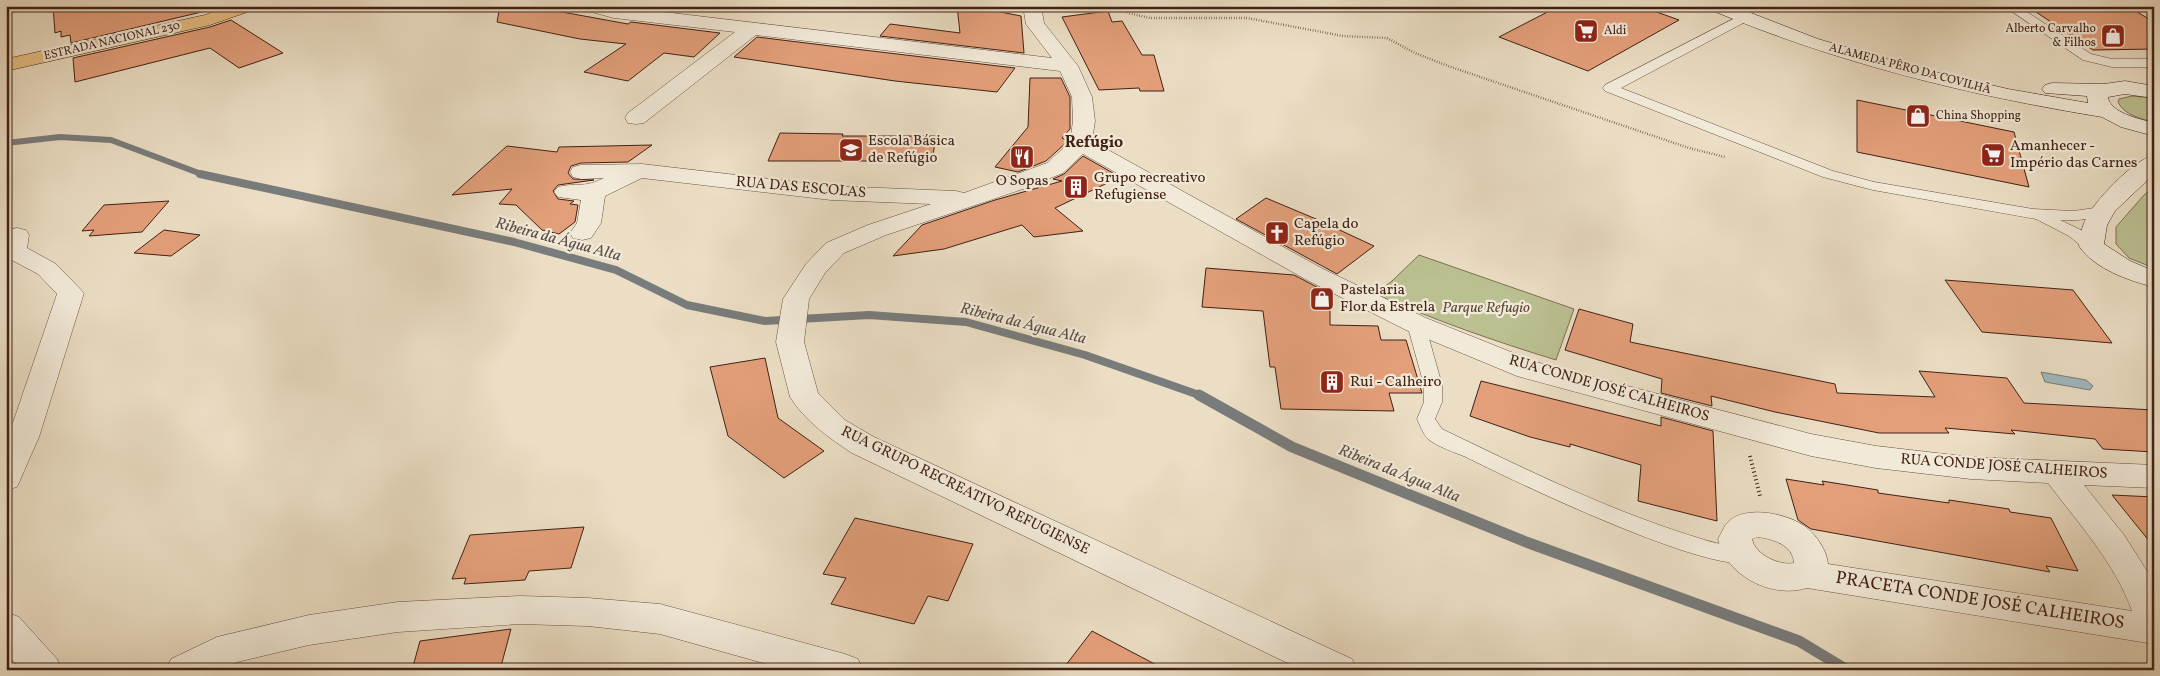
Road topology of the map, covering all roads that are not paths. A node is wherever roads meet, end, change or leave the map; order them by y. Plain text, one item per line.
1 (247, 6) edge
2 (590, 6) edge
3 (1032, 6) edge
4 (1717, 6) edge
5 (2010, 6) edge
6 (2148, 6) edge
7 (2154, 10) edge
8 (1741, 12) edge
9 (751, 29) junction
10 (2154, 63) edge
11 (6, 65) edge
12 (1068, 66) junction
13 (2103, 90) junction
14 (2154, 92) edge
15 (2117, 117) junction
16 (636, 118) dead end
17 (2154, 130) edge
18 (1081, 144) junction
19 (2154, 149) edge
20 (2154, 162) edge
21 (635, 171) junction
22 (581, 172) dead end
23 (566, 192) dead end
24 (594, 193) junction
25 (967, 200) junction
26 (2102, 212) junction
27 (2034, 214) junction
28 (582, 233) dead end
29 (18, 235) dead end
30 (2091, 246) junction
31 (2126, 271) junction
32 (2154, 279) edge
33 (2154, 294) edge
34 (1416, 324) junction
35 (2057, 473) junction
36 (2154, 477) edge
37 (6, 479) edge
38 (1742, 556) junction
39 (1806, 574) junction
40 (2154, 622) edge
41 (6, 627) edge
42 (2154, 629) edge
43 (44, 670) edge
44 (184, 670) edge
45 (845, 670) edge
46 (1339, 670) edge

1 - 11 main road, ESTRADA NACIONAL 230
2 - 9 street
3 - 12 street
4 - 8 street, ALAMEDA PÊRO DA COVILHÃ
5 - 10 lane
6 - 7 lane
8 - 13 street, ALAMEDA PÊRO DA COVILHÃ
8 - 15 street, ALAMEDA PÊRO DA COVILHÃ
8 - 27 lane
9 - 12 street
9 - 16 street
12 - 18 street
13 - 14 street, ALAMEDA PÊRO DA COVILHÃ
13 - 15 street
15 - 17 street, ALAMEDA PÊRO DA COVILHÃ
15 - 19 street
18 - 25 street, RUA GRUPO RECREATIVO REFUGIENSE
18 - 34 street, RUA CONDE JOSÉ CALHEIROS
20 - 26 street
21 - 22 street, RUA DAS ESCOLAS
21 - 24 street
21 - 25 street, RUA DAS ESCOLAS
23 - 24 street
24 - 28 street
25 - 46 street, RUA GRUPO RECREATIVO REFUGIENSE
26 - 27 lane
26 - 30 street
27 - 30 lane
29 - 37 street
30 - 31 street
31 - 32 street
31 - 33 street
34 - 35 street, RUA CONDE JOSÉ CALHEIROS
34 - 38 lane
35 - 36 street, RUA CONDE JOSÉ CALHEIROS
35 - 40 street
38 - 39 street, PRACETA CONDE JOSÉ CALHEIROS
38 - 39 street
39 - 42 street, PRACETA CONDE JOSÉ CALHEIROS
41 - 43 street
44 - 45 street

